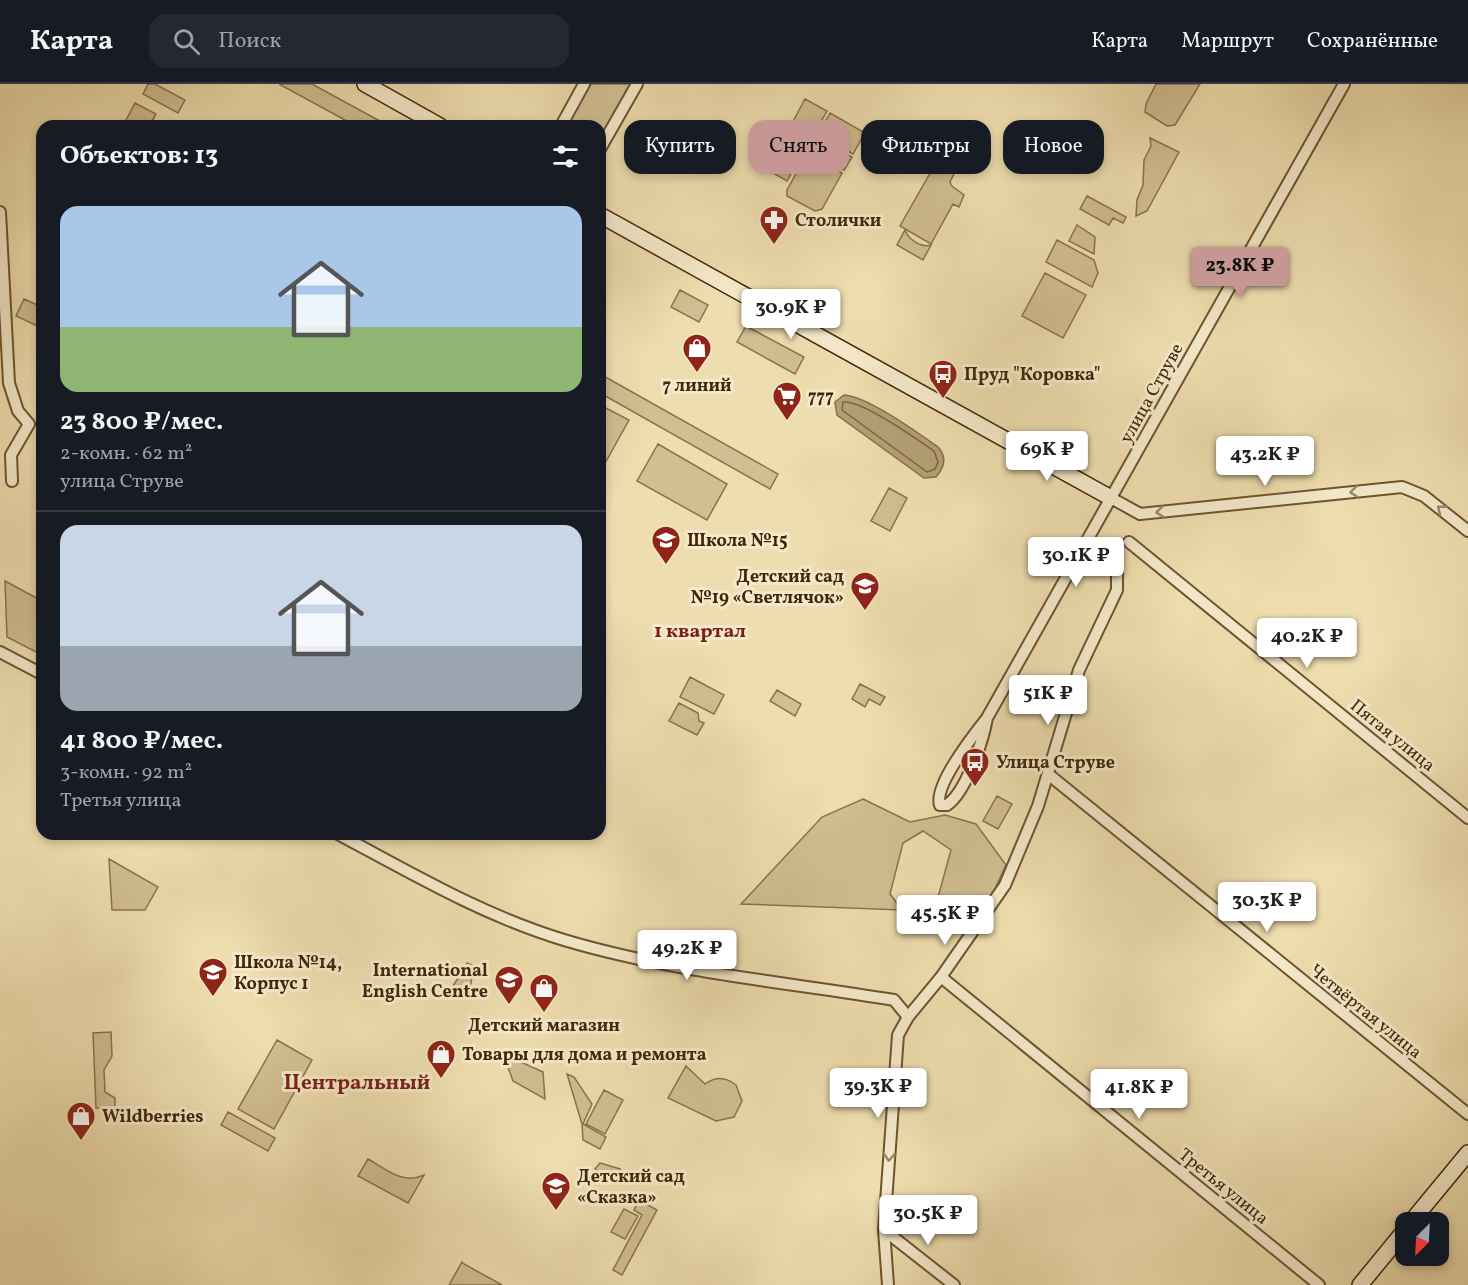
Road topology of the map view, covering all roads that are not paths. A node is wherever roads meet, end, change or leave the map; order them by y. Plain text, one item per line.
1 (365, 84) edge
2 (584, 84) edge
3 (637, 84) edge
4 (1344, 84) edge
5 (429, 120) edge
6 (564, 120) edge
7 (606, 138) edge
8 (0, 212) edge
9 (606, 218) edge
10 (12, 481) dead end
11 (1111, 498) junction
12 (1468, 531) edge
13 (1129, 542) dead end
14 (1117, 572) dead end
15 (0, 652) edge
16 (36, 671) edge
17 (987, 718) junction
18 (1048, 774) junction
19 (1468, 818) edge
20 (349, 840) edge
21 (941, 977) junction
22 (908, 1017) junction
23 (1468, 1114) edge
24 (1468, 1153) edge
25 (1419, 1212) edge
26 (884, 1230) junction
27 (1395, 1242) edge
28 (888, 1285) edge
29 (954, 1285) edge
30 (1319, 1285) edge
31 (1360, 1285) edge

1 - 5 street
2 - 6 street
3 - 7 street
4 - 11 street, улица Струве
8 - 10 street
9 - 11 street
12 -> 11 street
11 - 17 street, улица Струве
13 - 19 street, Пятая улица
14 - 18 street
15 - 16 street
17 - 17 street, улица Струве
18 - 21 street
18 - 23 street, Четвёртая улица
20 - 22 street
21 - 22 street
21 - 30 street, Третья улица
22 -> 26 street
24 - 25 street
26 - 28 street
26 - 29 street
27 - 31 street

